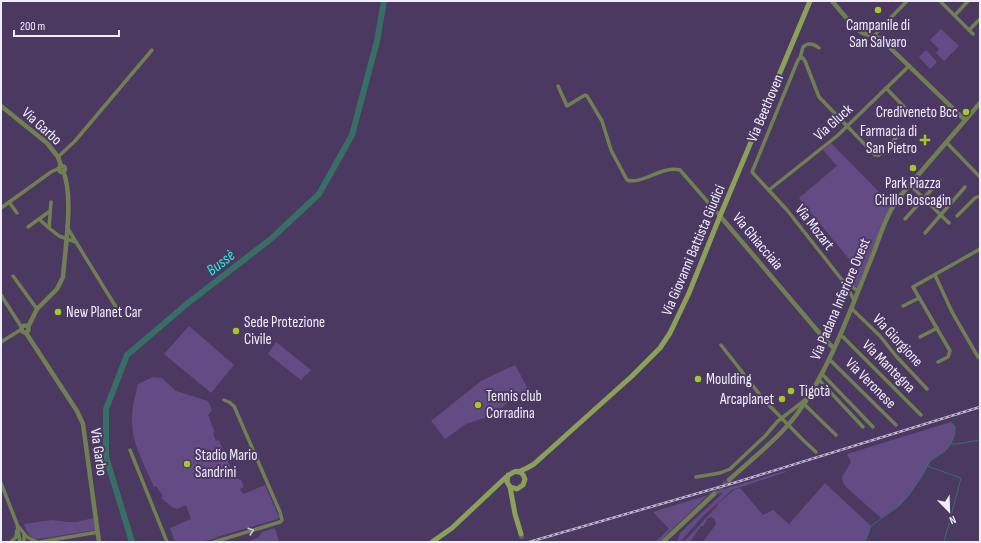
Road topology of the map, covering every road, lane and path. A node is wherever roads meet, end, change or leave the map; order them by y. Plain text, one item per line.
1 (810, 1) edge
2 (832, 1) edge
3 (907, 1) edge
4 (940, 1) edge
5 (968, 1) edge
6 (955, 15) junction
7 (980, 19) edge
8 (969, 30) junction
9 (973, 34) dead end
10 (875, 35) junction
11 (819, 48) dead end
12 (152, 50) dead end
13 (800, 58) junction
14 (909, 66) junction
15 (558, 86) dead end
16 (886, 88) junction
17 (980, 103) edge
18 (1, 106) edge
19 (909, 112) dead end
20 (965, 120) junction
21 (847, 126) junction
22 (900, 134) dead end
23 (946, 142) junction
24 (58, 157) junction
25 (61, 169) junction
26 (980, 177) edge
27 (940, 180) dead end
28 (910, 185) junction
29 (965, 187) dead end
30 (769, 190) junction
31 (980, 196) edge
32 (924, 198) junction
33 (10, 202) junction
34 (51, 202) dead end
35 (1, 208) edge
36 (50, 212) junction
37 (17, 213) dead end
38 (941, 215) junction
39 (720, 216) junction
40 (957, 216) dead end
41 (39, 219) junction
42 (905, 219) dead end
43 (949, 223) dead end
44 (28, 227) dead end
45 (67, 227) junction
46 (50, 228) junction
47 (925, 233) dead end
48 (66, 238) junction
49 (76, 242) junction
50 (980, 249) edge
51 (935, 275) junction
52 (13, 276) dead end
53 (842, 279) junction
54 (858, 291) junction
55 (1, 295) edge
56 (918, 298) junction
57 (854, 300) junction
58 (903, 306) dead end
59 (851, 308) junction
60 (37, 309) junction
61 (119, 312) dead end
62 (28, 327) junction
63 (937, 328) junction
64 (22, 329) junction
65 (26, 333) junction
66 (840, 335) junction
67 (920, 337) dead end
68 (1, 342) edge
69 (721, 345) dead end
70 (834, 348) junction
71 (980, 358) edge
72 (829, 359) junction
73 (938, 362) dead end
74 (822, 374) junction
75 (819, 380) junction
76 (927, 389) dead end
77 (808, 398) junction
78 (224, 400) dead end
79 (804, 404) junction
80 (921, 415) dead end
81 (781, 418) junction
82 (788, 425) junction
83 (896, 425) dead end
84 (863, 427) dead end
85 (873, 427) dead end
86 (836, 435) dead end
87 (130, 450) dead end
88 (816, 452) dead end
89 (534, 464) junction
90 (518, 472) junction
91 (508, 475) junction
92 (696, 477) dead end
93 (525, 479) junction
94 (729, 480) tunnel mouth
95 (1, 483) edge
96 (510, 486) junction
97 (496, 487) junction
98 (519, 488) junction
99 (714, 494) tunnel mouth
100 (513, 502) junction
101 (16, 523) junction
102 (18, 529) junction
103 (23, 532) junction
104 (98, 532) junction
105 (521, 534) tunnel mouth
106 (62, 540) edge
107 (12, 542) edge
108 (20, 542) edge
109 (24, 542) edge
110 (39, 542) edge
111 (99, 542) edge
112 (167, 542) edge
113 (214, 542) edge
114 (432, 542) edge
115 (663, 542) edge

1 - 39 main road, Via Giovanni Battista Giudici
2 - 10 street
3 - 10 street
4 - 6 street
5 - 6 street
6 - 8 street
7 - 8 street
8 - 9 street
10 - 14 street
11 - 13 street, Via Beethoven
12 - 24 street
13 - 21 street
13 - 30 street, Via Beethoven
14 - 16 street, Via Gluck
14 - 20 street
15 - 39 street, Via Ghiacciaia
16 - 19 street
16 - 21 street, Via Gluck
17 - 20 street, Via Padana Inferiore Ovest
18 - 24 street, Via Garbo
20 - 23 street, Via Padana Inferiore Ovest
21 - 22 street
21 - 30 street, Via Gluck
23 - 26 street
23 - 28 street, Via Padana Inferiore Ovest
24 - 25 street, Via Garbo
25 - 33 street
25 - 45 street, Via Garbo
27 - 32 street
28 - 32 street
28 - 54 street, Via Padana Inferiore Ovest
29 - 38 street
30 - 53 street, Via Mozart
31 - 40 street
32 - 38 street
32 - 42 street
33 - 35 street
33 - 37 street
34 - 36 street
36 - 41 street
36 - 46 street
38 - 43 street
38 - 47 street
39 - 70 street, Via Ghiacciaia
39 - 89 main road, Via Giovanni Battista Giudici
41 - 44 street
41 - 46 street
45 - 48 street, Via Garbo
45 - 49 street
46 - 48 street
48 - 49 street
48 - 60 street, Via Garbo
49 - 61 street
50 - 51 street
51 - 56 street
51 - 71 street
52 - 60 street
53 - 54 street, Via Mozart
53 - 57 street, Via Mozart
54 - 57 street, Via Padana Inferiore Ovest
55 - 64 street
56 - 58 street
56 - 63 street
57 - 59 street, Via Padana Inferiore Ovest
59 - 66 street, Via Padana Inferiore Ovest
59 - 76 street, Via Giorgione
60 - 62 street, Via Garbo
62 - 64 street
62 - 65 street, Via Garbo
63 - 67 street
63 - 73 street
64 - 65 street, Via Garbo
64 - 68 street
65 - 104 street, Via Garbo
66 - 70 street, Via Padana Inferiore Ovest
66 - 80 street, Via Mantegna
69 - 81 street
70 - 72 street, Via Padana Inferiore Ovest
72 - 74 street, Via Padana Inferiore Ovest
72 - 83 street, Via Veronese
74 - 75 street, Via Padana Inferiore Ovest
74 - 85 street
75 - 77 street, Via Padana Inferiore Ovest
75 - 84 street
77 - 79 street, Via Padana Inferiore Ovest
77 - 81 street
113 -> 78 street
79 - 82 street, Via Padana Inferiore Ovest
79 - 86 street
81 - 82 street
81 - 92 street
82 - 88 street
82 - 94 street, Via Padana Inferiore Ovest
87 - 112 street
89 - 90 main road, Via Giovanni Battista Giudici
89 - 93 main road, Via Giovanni Battista Giudici
90 - 91 main road, Via Giovanni Battista Giudici
90 - 93 main road
91 - 96 main road
91 - 97 main road, Via Giovanni Battista Giudici
93 - 98 main road, Via Giovanni Battista Giudici
95 - 101 street
96 - 97 main road
96 - 98 main road
96 - 100 main road
97 - 114 main road, Via Giovanni Battista Giudici
98 - 100 main road, Via Giovanni Battista Giudici
99 - 115 street
100 - 105 main road
101 - 102 street
101 - 103 street
102 - 107 street
102 - 108 street
103 - 109 street
103 - 110 street
104 - 106 street
104 - 111 street, Via Garbo
106 - 110 street

